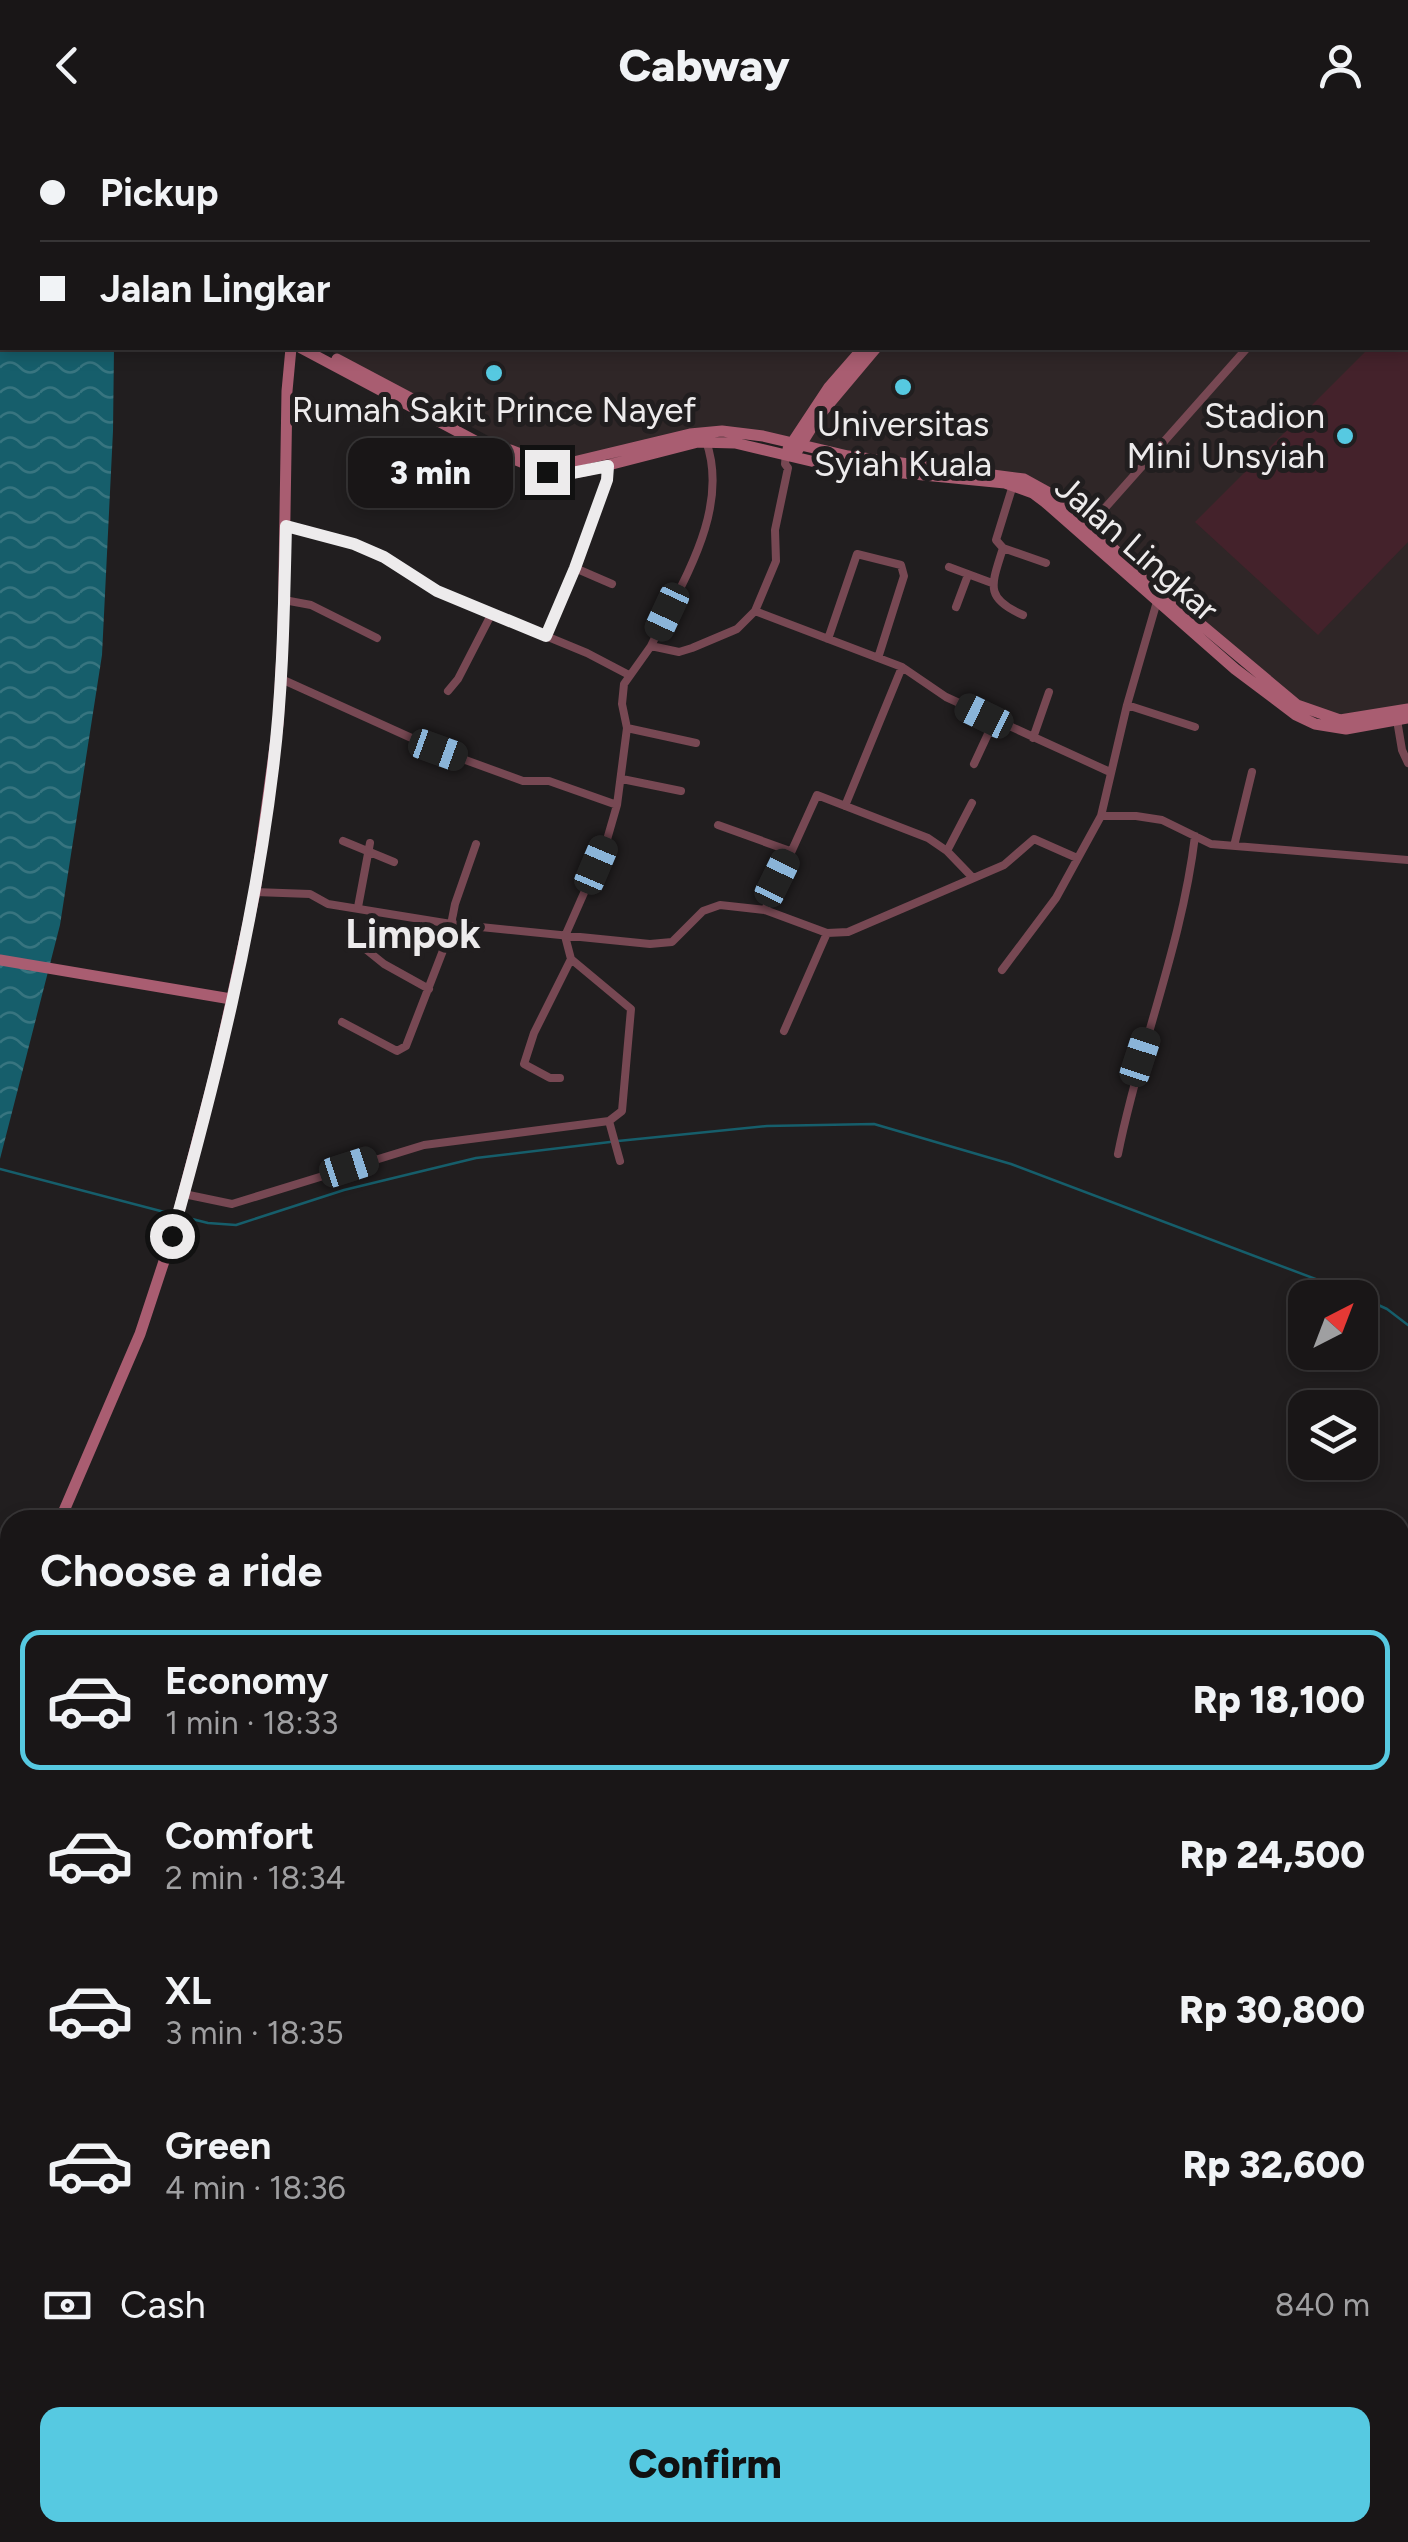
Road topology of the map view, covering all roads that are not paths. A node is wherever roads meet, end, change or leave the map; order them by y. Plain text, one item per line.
1 (290, 350) edge
2 (306, 350) edge
3 (320, 350) edge
4 (861, 350) edge
5 (874, 350) edge
6 (1246, 350) edge
7 (706, 442) junction
8 (793, 449) junction
9 (608, 466) junction
10 (1013, 486) junction
11 (286, 526) junction
12 (1089, 526) junction
13 (1002, 548) junction
14 (1046, 563) dead end
15 (949, 567) dead end
16 (575, 568) junction
17 (968, 576) junction
18 (612, 584) dead end
19 (992, 584) junction
20 (1159, 596) junction
21 (284, 600) junction
22 (956, 607) dead end
23 (755, 610) junction
24 (492, 614) junction
25 (1022, 615) dead end
26 (546, 636) junction
27 (377, 638) dead end
28 (828, 639) junction
29 (651, 646) junction
30 (878, 658) junction
31 (902, 667) junction
32 (629, 675) junction
33 (279, 678) junction
34 (448, 691) dead end
35 (1049, 692) dead end
36 (1126, 704) junction
37 (1408, 709) edge
38 (1403, 719) edge
39 (994, 720) junction
40 (627, 728) junction
41 (1195, 728) dead end
42 (418, 730) dead end
43 (1033, 738) junction
44 (412, 740) junction
45 (696, 743) dead end
46 (1408, 763) edge
47 (974, 764) dead end
48 (1110, 772) junction
49 (1252, 772) dead end
50 (622, 779) junction
51 (681, 791) dead end
52 (972, 802) dead end
53 (618, 805) junction
54 (845, 806) junction
55 (1101, 816) junction
56 (718, 825) dead end
57 (1195, 836) junction
58 (343, 841) dead end
59 (476, 844) dead end
60 (1234, 846) junction
61 (368, 847) junction
62 (790, 851) junction
63 (947, 851) junction
64 (1077, 858) junction
65 (1408, 860) edge
66 (394, 862) dead end
67 (973, 878) junction
68 (255, 892) junction
69 (358, 907) junction
70 (765, 910) junction
71 (451, 924) junction
72 (827, 933) junction
73 (565, 936) junction
74 (358, 943) dead end
75 (0, 960) edge
76 (571, 960) junction
77 (1002, 970) dead end
78 (429, 989) junction
79 (231, 999) junction
80 (342, 1022) dead end
81 (784, 1031) dead end
82 (560, 1078) dead end
83 (609, 1124) junction
84 (1118, 1154) dead end
85 (620, 1161) dead end
86 (183, 1198) junction
87 (64, 1510) edge

1 - 11 street
2 - 9 street, Jalan Lingkar
3 - 8 street
4 - 8 street
5 - 8 street
6 - 12 street
7 - 8 street, Jalan Lingkar
7 - 9 street, Jalan Lingkar
7 - 29 street
8 - 10 street, Jalan Lingkar
8 - 12 street
8 - 23 street
9 - 16 street
10 - 13 street
10 - 20 street, Jalan Lingkar
11 - 21 street
11 - 24 street
12 - 20 street
13 - 14 street
13 - 19 street
15 - 17 street
16 - 18 street
16 - 26 street
17 - 19 street
17 - 22 street
19 - 25 street
20 - 36 street
20 - 37 street
20 - 38 street, Jalan Lingkar
21 - 27 street
21 - 33 street
23 - 28 street
23 - 29 street
24 - 26 street
24 - 34 street
26 - 32 street
28 - 30 street
28 - 30 street
29 - 32 street
30 - 31 street
31 - 39 street
31 - 54 street
32 - 40 street
33 - 44 street
33 - 68 street
35 - 43 street
36 - 41 street
36 - 48 street
38 - 46 street
39 - 43 street
39 - 47 street
40 - 45 street
40 - 50 street
42 - 44 street
43 - 48 street
44 - 53 street
48 - 55 street
49 - 60 street
50 - 51 street
50 - 53 street
52 - 63 street
53 - 73 street
54 - 62 street
54 - 63 street
55 - 57 street
55 - 64 street
56 - 62 street
57 - 60 street
57 - 84 street
58 - 61 street
59 - 71 street
60 - 65 street
61 - 66 street
61 - 69 street
62 - 70 street
63 - 67 street
64 - 67 street
64 - 77 street
67 - 72 street
68 - 69 street
68 - 79 street
69 - 71 street
70 - 72 street
70 - 73 street
71 - 73 street
71 - 78 street
72 - 81 street
73 - 76 street
74 - 78 street
75 - 79 street
76 - 82 street
76 - 83 street
78 - 80 street
79 - 86 street
83 - 85 street
83 - 86 street
86 - 87 street

